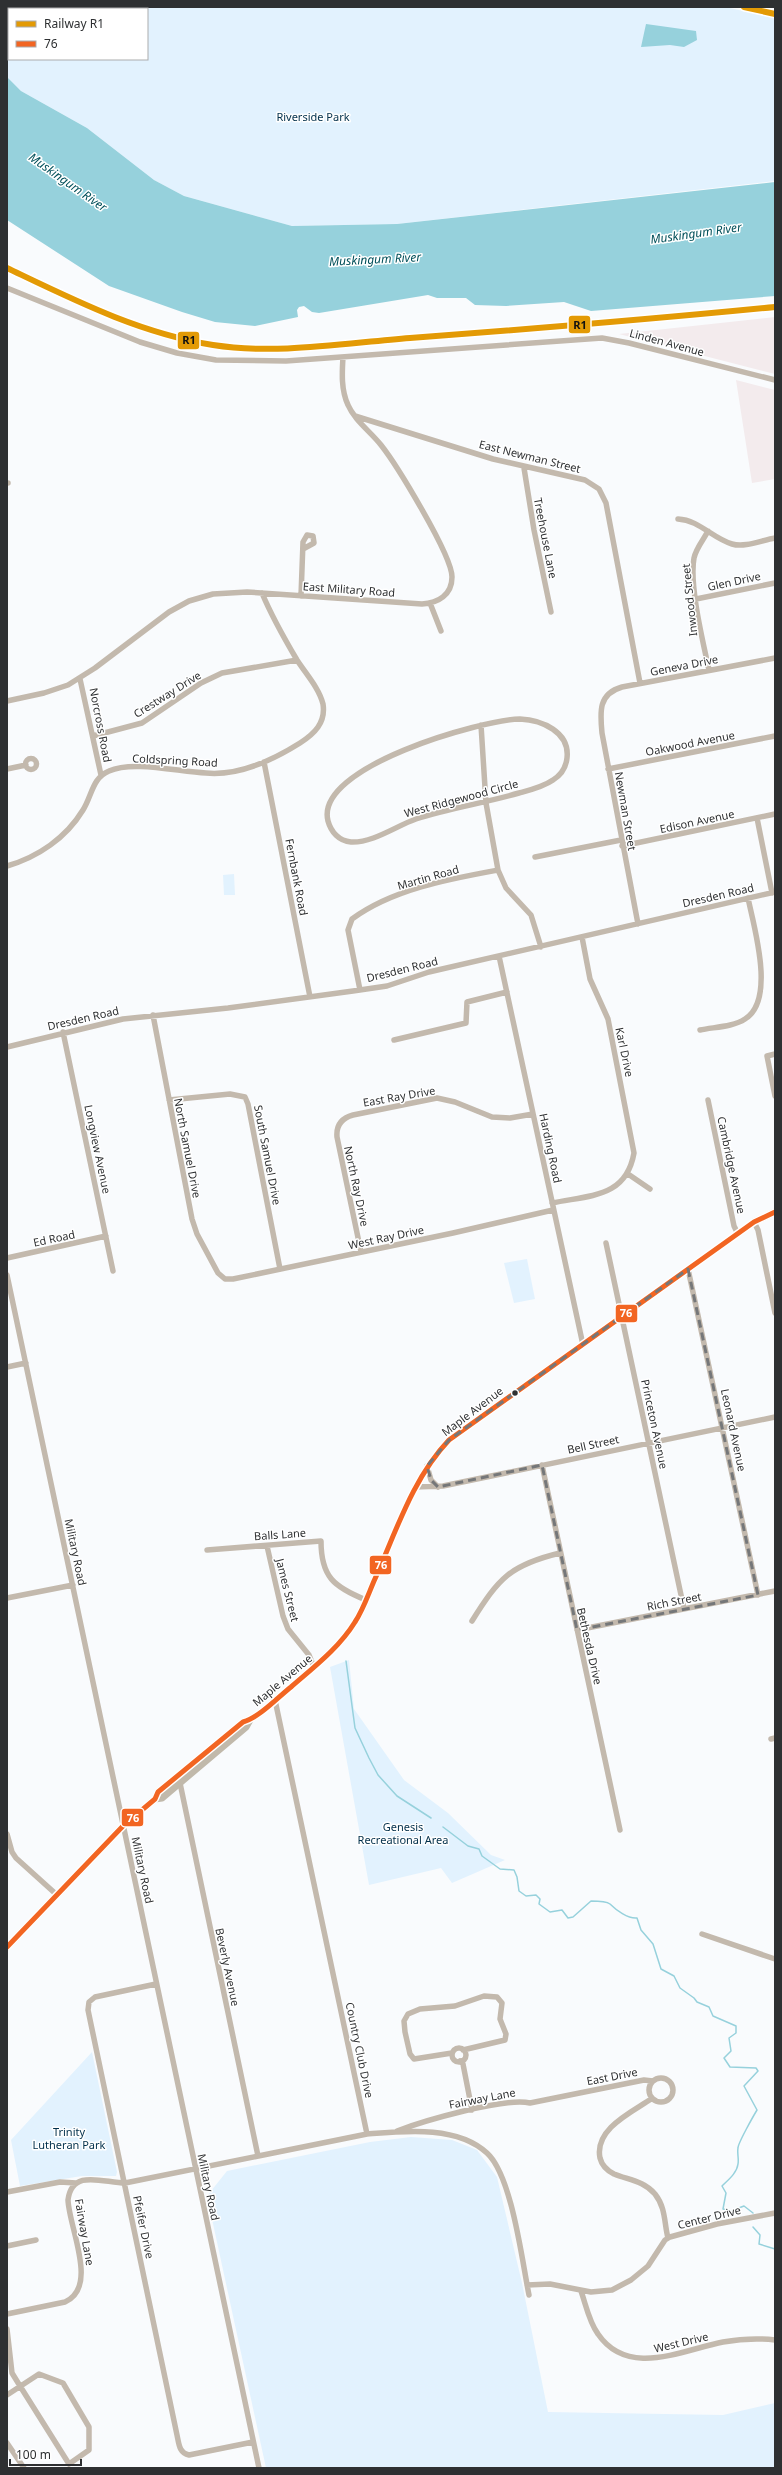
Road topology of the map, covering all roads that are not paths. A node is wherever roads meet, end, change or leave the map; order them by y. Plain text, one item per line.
1 (7, 288) edge
2 (343, 357) junction
3 (775, 380) edge
4 (354, 416) junction
5 (524, 468) junction
6 (678, 519) dead end
7 (708, 531) junction
8 (775, 538) edge
9 (303, 549) dead end
10 (775, 583) edge
11 (262, 593) junction
12 (300, 596) junction
13 (696, 599) junction
14 (430, 603) junction
15 (551, 612) dead end
16 (441, 632) dead end
17 (775, 658) edge
18 (297, 660) junction
19 (709, 670) junction
20 (80, 679) junction
21 (640, 684) junction
22 (7, 700) edge
23 (602, 701) joint
24 (482, 725) junction
25 (94, 736) junction
26 (775, 736) edge
27 (264, 762) junction
28 (26, 765) dead end
29 (7, 769) edge
30 (608, 769) junction
31 (101, 775) junction
32 (486, 803) junction
33 (775, 814) edge
34 (757, 818) junction
35 (622, 843) junction
36 (535, 857) dead end
37 (7, 866) edge
38 (498, 870) junction
39 (774, 893) edge
40 (748, 898) junction
41 (638, 924) junction
42 (582, 937) junction
43 (541, 946) junction
44 (499, 956) junction
45 (360, 990) junction
46 (507, 992) junction
47 (310, 997) junction
48 (153, 1015) junction
49 (700, 1030) dead end
50 (63, 1032) junction
51 (394, 1040) dead end
52 (7, 1046) edge
53 (775, 1054) edge
54 (775, 1096) edge
55 (169, 1100) junction
56 (708, 1100) dead end
57 (533, 1114) junction
58 (339, 1124) joint
59 (628, 1174) junction
60 (650, 1189) dead end
61 (552, 1203) junction
62 (553, 1210) junction
63 (775, 1212) edge
64 (754, 1222) junction
65 (738, 1234) junction
66 (106, 1236) junction
67 (606, 1244) dead end
68 (361, 1252) junction
69 (7, 1258) edge
70 (280, 1269) junction
71 (688, 1269) junction
72 (113, 1271) dead end
73 (7, 1275) edge
74 (222, 1278) joint
75 (8, 1290) edge
76 (775, 1313) edge
77 (622, 1317) junction
78 (583, 1344) junction
79 (26, 1363) junction
80 (7, 1367) edge
81 (775, 1417) edge
82 (723, 1428) junction
83 (649, 1443) junction
84 (542, 1465) junction
85 (427, 1466) junction
86 (415, 1487) junction
87 (438, 1487) junction
88 (268, 1546) junction
89 (207, 1550) dead end
90 (560, 1553) junction
91 (73, 1585) junction
92 (775, 1592) edge
93 (758, 1594) junction
94 (7, 1598) edge
95 (366, 1600) junction
96 (684, 1609) junction
97 (472, 1621) dead end
98 (577, 1630) junction
99 (309, 1655) junction
100 (323, 1660) junction
101 (314, 1667) junction
102 (275, 1700) junction
103 (250, 1720) junction
104 (180, 1783) junction
105 (155, 1800) junction
106 (123, 1826) junction
107 (620, 1830) dead end
108 (7, 1834) edge
109 (57, 1895) junction
110 (702, 1934) dead end
111 (7, 1947) edge
112 (775, 1959) edge
113 (156, 1984) junction
114 (463, 2050) junction
115 (452, 2053) junction
116 (460, 2061) junction
117 (654, 2081) junction
118 (574, 2093) joint
119 (651, 2099) junction
120 (472, 2110) junction
121 (395, 2132) junction
122 (367, 2134) junction
123 (258, 2156) junction
124 (195, 2169) junction
125 (76, 2183) junction
126 (125, 2183) junction
127 (7, 2192) edge
128 (775, 2213) edge
129 (668, 2238) junction
130 (36, 2240) dead end
131 (7, 2246) edge
132 (527, 2285) junction
133 (581, 2291) junction
134 (529, 2295) dead end
135 (7, 2314) edge
136 (7, 2328) edge
137 (775, 2340) edge
138 (9, 2359) edge
139 (20, 2386) junction
140 (7, 2395) edge
141 (253, 2442) junction
142 (7, 2443) edge
143 (68, 2464) junction
144 (24, 2468) edge
145 (62, 2468) edge
146 (258, 2468) edge

1 - 2 street, Linden Avenue
2 - 3 street, Linden Avenue
2 - 4 street
4 - 5 street, East Newman Street
4 - 14 street
5 - 15 street, Treehouse Lane
5 - 21 street, East Newman Street
6 - 7 street
7 - 8 street
7 - 13 street, Inwood Street
9 - 12 street
10 - 13 street, Glen Drive
11 - 12 street, East Military Road
11 - 18 street, Coldspring Road
11 - 20 street, East Military Road
12 - 14 street, East Military Road
13 - 19 street, Inwood Street
14 - 16 street
17 - 19 street, Geneva Drive
18 - 25 street, Crestway Drive
18 - 27 street, Coldspring Road
19 - 21 street, Geneva Drive
20 - 22 street, East Military Road
20 - 25 street, Norcross Road
21 - 23 street, Geneva Drive
23 - 30 street, Newman Street
24 - 32 street
24 - 32 street, West Ridgewood Circle
24 - 32 street, West Ridgewood Circle
25 - 31 street, Norcross Road
26 - 30 street, Oakwood Avenue
27 - 31 street, Coldspring Road
27 - 47 street, Fernbank Road
28 - 29 street
30 - 35 street, Newman Street
31 - 37 street
32 - 38 street
33 - 34 street, Edison Avenue
34 - 35 street, Edison Avenue
34 - 39 street
35 - 36 street, Edison Avenue
35 - 41 street, Newman Street
38 - 43 street
38 - 45 street, Martin Road
39 - 40 street, Dresden Road
40 - 41 street, Dresden Road
40 - 49 street
41 - 42 street, Dresden Road
42 - 43 street, Dresden Road
42 - 59 street, Karl Drive
43 - 44 street, Dresden Road
44 - 45 street, Dresden Road
44 - 46 street, Harding Road
45 - 47 street, Dresden Road
46 - 51 street
46 - 57 street, Harding Road
47 - 48 street, Dresden Road
48 - 50 street, Dresden Road
48 - 55 street, North Samuel Drive
50 - 52 street, Dresden Road
50 - 66 street, Longview Avenue
53 - 54 street
55 - 70 street, South Samuel Drive
55 - 74 street, North Samuel Drive
56 - 65 street, Cambridge Avenue
57 - 58 street, East Ray Drive
57 - 61 street, Harding Road
58 - 68 street, North Ray Drive
59 - 60 street
59 - 61 street
61 - 62 street, Harding Road
62 - 68 street, West Ray Drive
62 - 78 street, Harding Road
63 - 64 main road, Maple Avenue
64 - 65 main road, Maple Avenue
64 - 76 street
65 - 71 main road, Maple Avenue
66 - 69 street, Ed Road
66 - 72 street, Longview Avenue
67 - 77 street, Princeton Avenue
68 - 70 street, West Ray Drive
70 - 74 street, West Ray Drive
71 - 77 main road, Maple Avenue
71 - 82 street, Leonard Avenue
73 - 75 street, Military Road
75 - 79 street, Military Road
77 - 78 main road, Maple Avenue
77 - 83 street, Princeton Avenue
78 - 85 main road, Maple Avenue
79 - 80 street
79 - 91 street, Military Road
81 - 82 street, Bell Street
82 - 83 street, Bell Street
82 - 93 street, Leonard Avenue
83 - 84 street, Bell Street
83 - 96 street, Princeton Avenue
84 - 87 street, Bell Street
84 - 90 street, Bethesda Drive
85 - 86 main road, Maple Avenue
85 - 87 street
86 - 87 street, Bell Street
86 - 95 main road, Maple Avenue
88 - 89 street, Balls Lane
88 - 95 street, Balls Lane
88 - 99 street, James Street
90 - 97 street
90 - 98 street, Bethesda Drive
91 - 94 street
91 - 106 street, Military Road
92 - 93 street, Rich Street
93 - 96 street, Rich Street
95 - 100 main road, Maple Avenue
96 - 98 street, Rich Street
98 - 107 street, Bethesda Drive
99 - 100 street
99 - 101 street, James Street
100 - 101 main road, Maple Avenue
101 - 102 main road, Maple Avenue
102 - 103 main road, Maple Avenue
102 - 122 street, Country Club Drive
103 - 104 main road, Maple Avenue
103 - 105 main road, Maple Avenue
104 - 105 main road, Maple Avenue
104 - 123 street, Beverly Avenue
105 - 106 main road, Maple Avenue
106 - 109 main road, Maple Avenue
106 - 113 street, Military Road
108 - 109 street
109 - 111 main road, Maple Avenue
110 - 112 street
113 - 124 street, Military Road
113 - 126 street, Pfeifer Drive
114 - 115 street
114 - 115 street
114 - 116 street
115 - 116 street
116 - 120 street
117 - 118 street, East Drive
117 - 119 street, East Drive
117 - 119 street, East Drive
118 - 120 street, Fairway Lane
119 - 129 street, East Drive
120 - 121 street, Fairway Lane
121 - 122 street
121 - 132 street
122 - 123 street, Fairway Lane
123 - 124 street, Fairway Lane
124 - 126 street, Fairway Lane
124 - 141 street, Military Road
125 - 126 street, Fairway Lane
125 - 127 street
125 - 135 street, Fairway Lane
126 - 141 street, Pfeifer Drive
128 - 129 street, Center Drive
129 - 133 street, Center Drive
130 - 131 street
132 - 133 street, Center Drive
132 - 134 street
133 - 137 street, West Drive
136 - 138 street
138 - 139 street
139 - 140 street
139 - 143 street
139 - 143 street
141 - 146 street, Military Road
142 - 144 street
143 - 145 street

